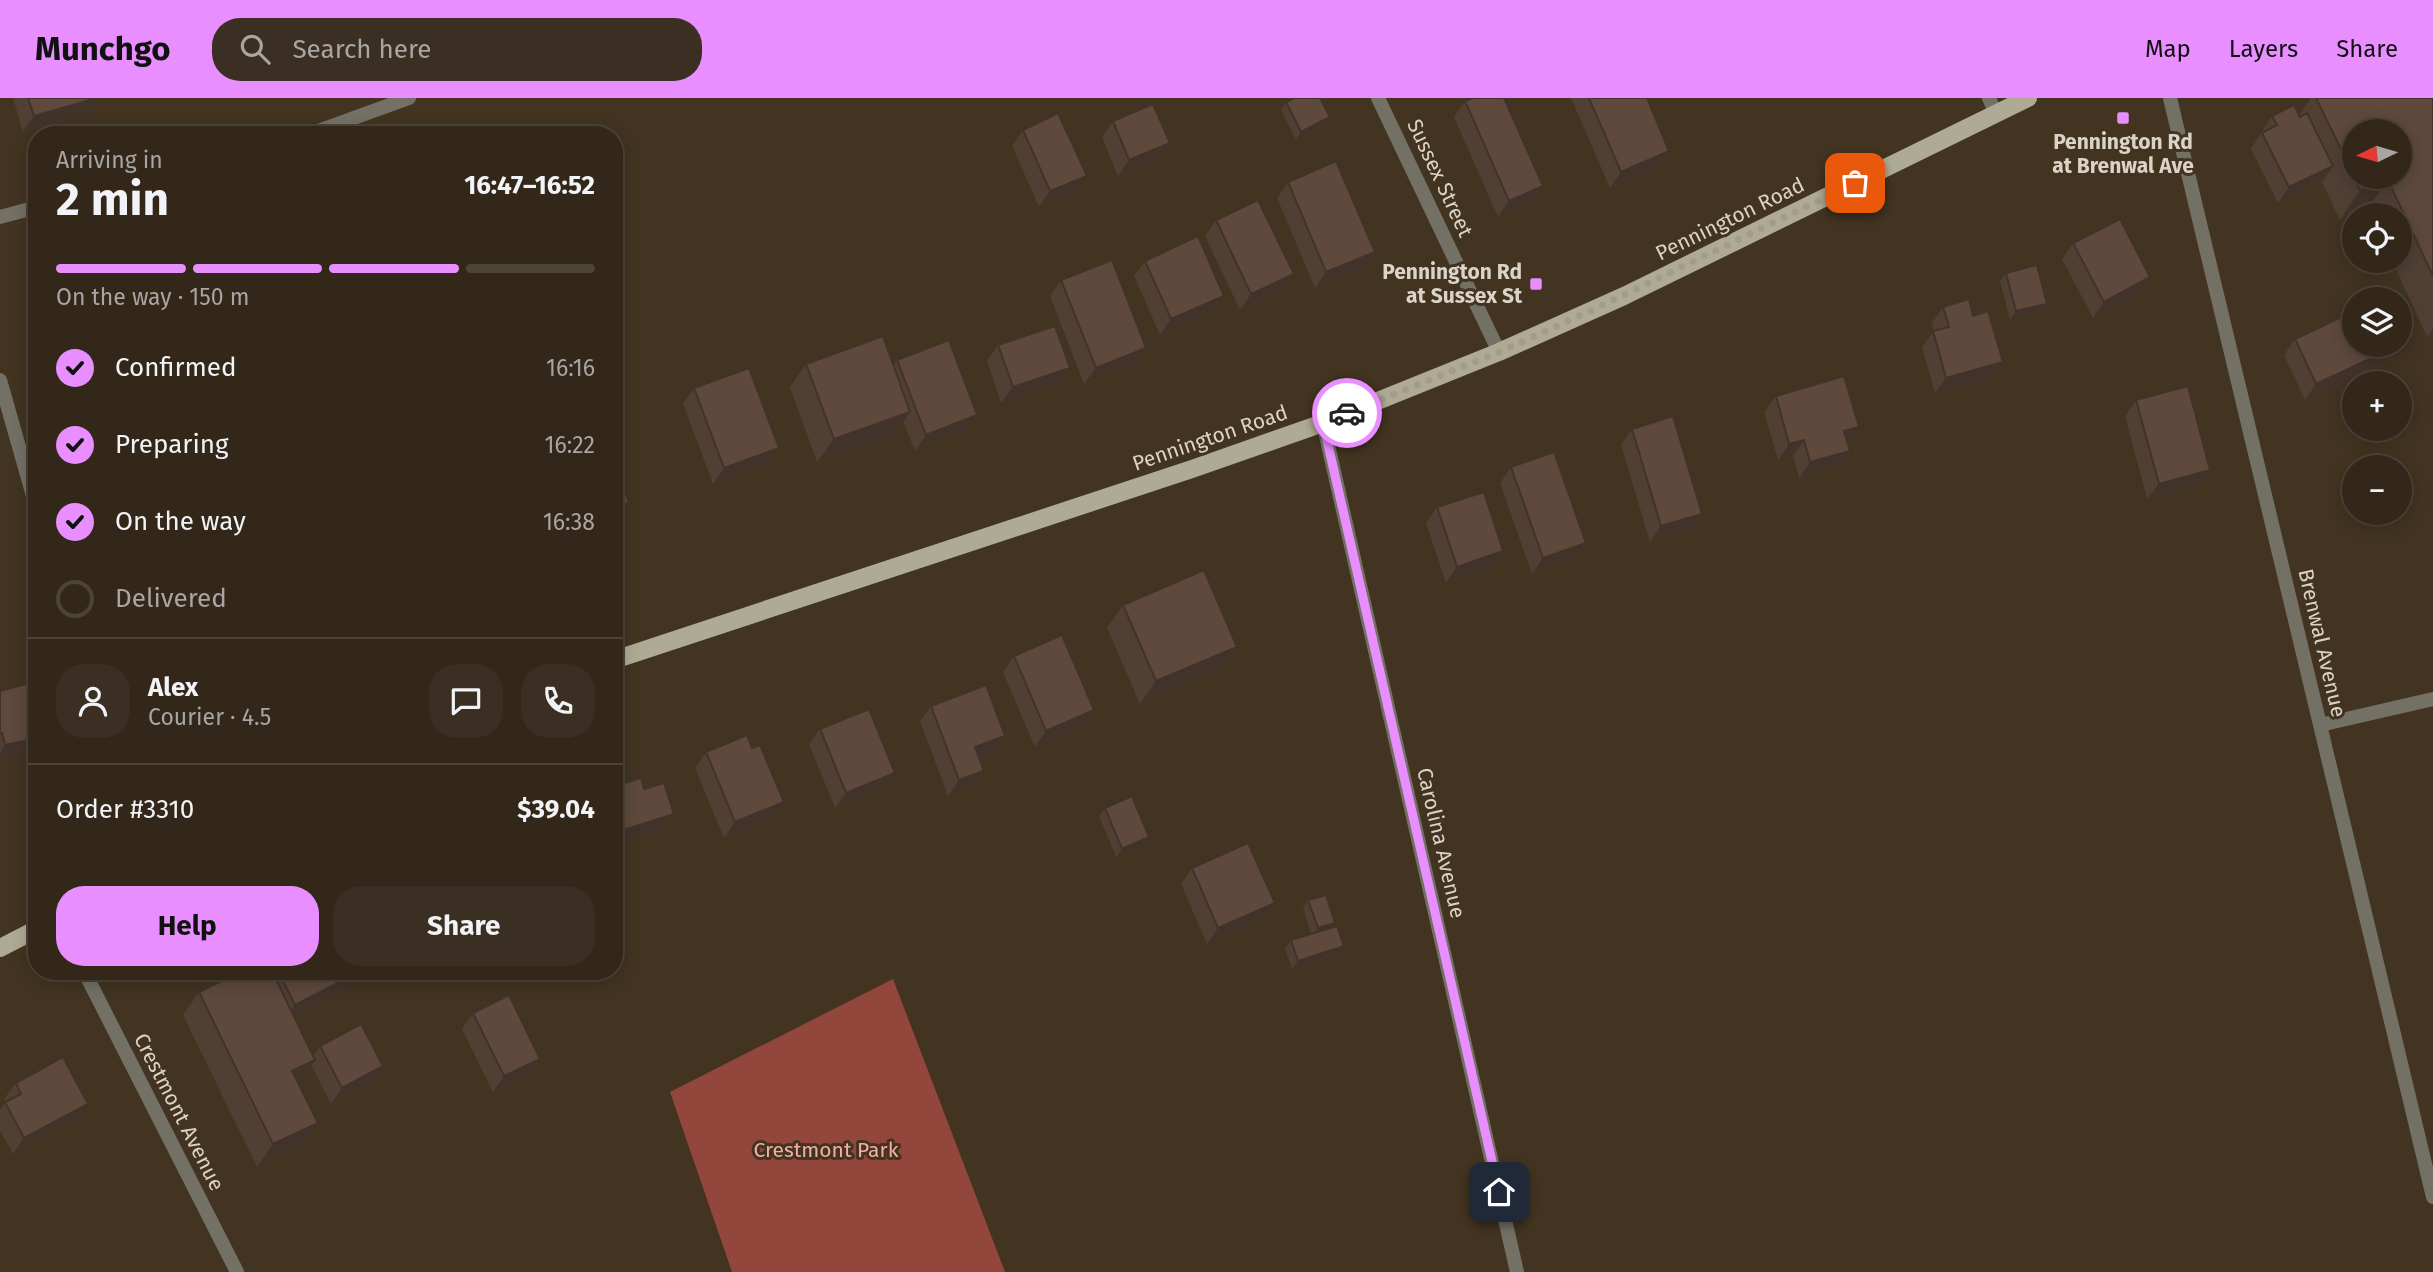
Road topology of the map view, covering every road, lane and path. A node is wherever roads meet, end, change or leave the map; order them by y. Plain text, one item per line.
1 (409, 98) edge
2 (1378, 98) edge
3 (2028, 98) edge
4 (2170, 98) edge
5 (1992, 106) edge
6 (332, 126) edge
7 (28, 209) edge
8 (0, 217) edge
9 (1499, 352) junction
10 (0, 380) edge
11 (1323, 423) junction
12 (28, 478) edge
13 (623, 657) edge
14 (2433, 699) edge
15 (2320, 725) junction
16 (28, 934) edge
17 (0, 948) edge
18 (89, 980) edge
19 (2433, 1197) edge
20 (237, 1272) edge
21 (1517, 1272) edge

1 - 6 street
2 - 9 street, Sussex Street
3 - 5 main road, Pennington Road
4 - 15 street, Brenwal Avenue
5 - 9 main road, Pennington Road
7 - 8 street
9 - 11 main road, Pennington Road
10 - 12 street
11 - 13 main road, Pennington Road
11 - 21 street, Carolina Avenue
14 - 15 street
15 - 19 street, Brenwal Avenue
16 - 17 main road
18 - 20 street, Crestmont Avenue

